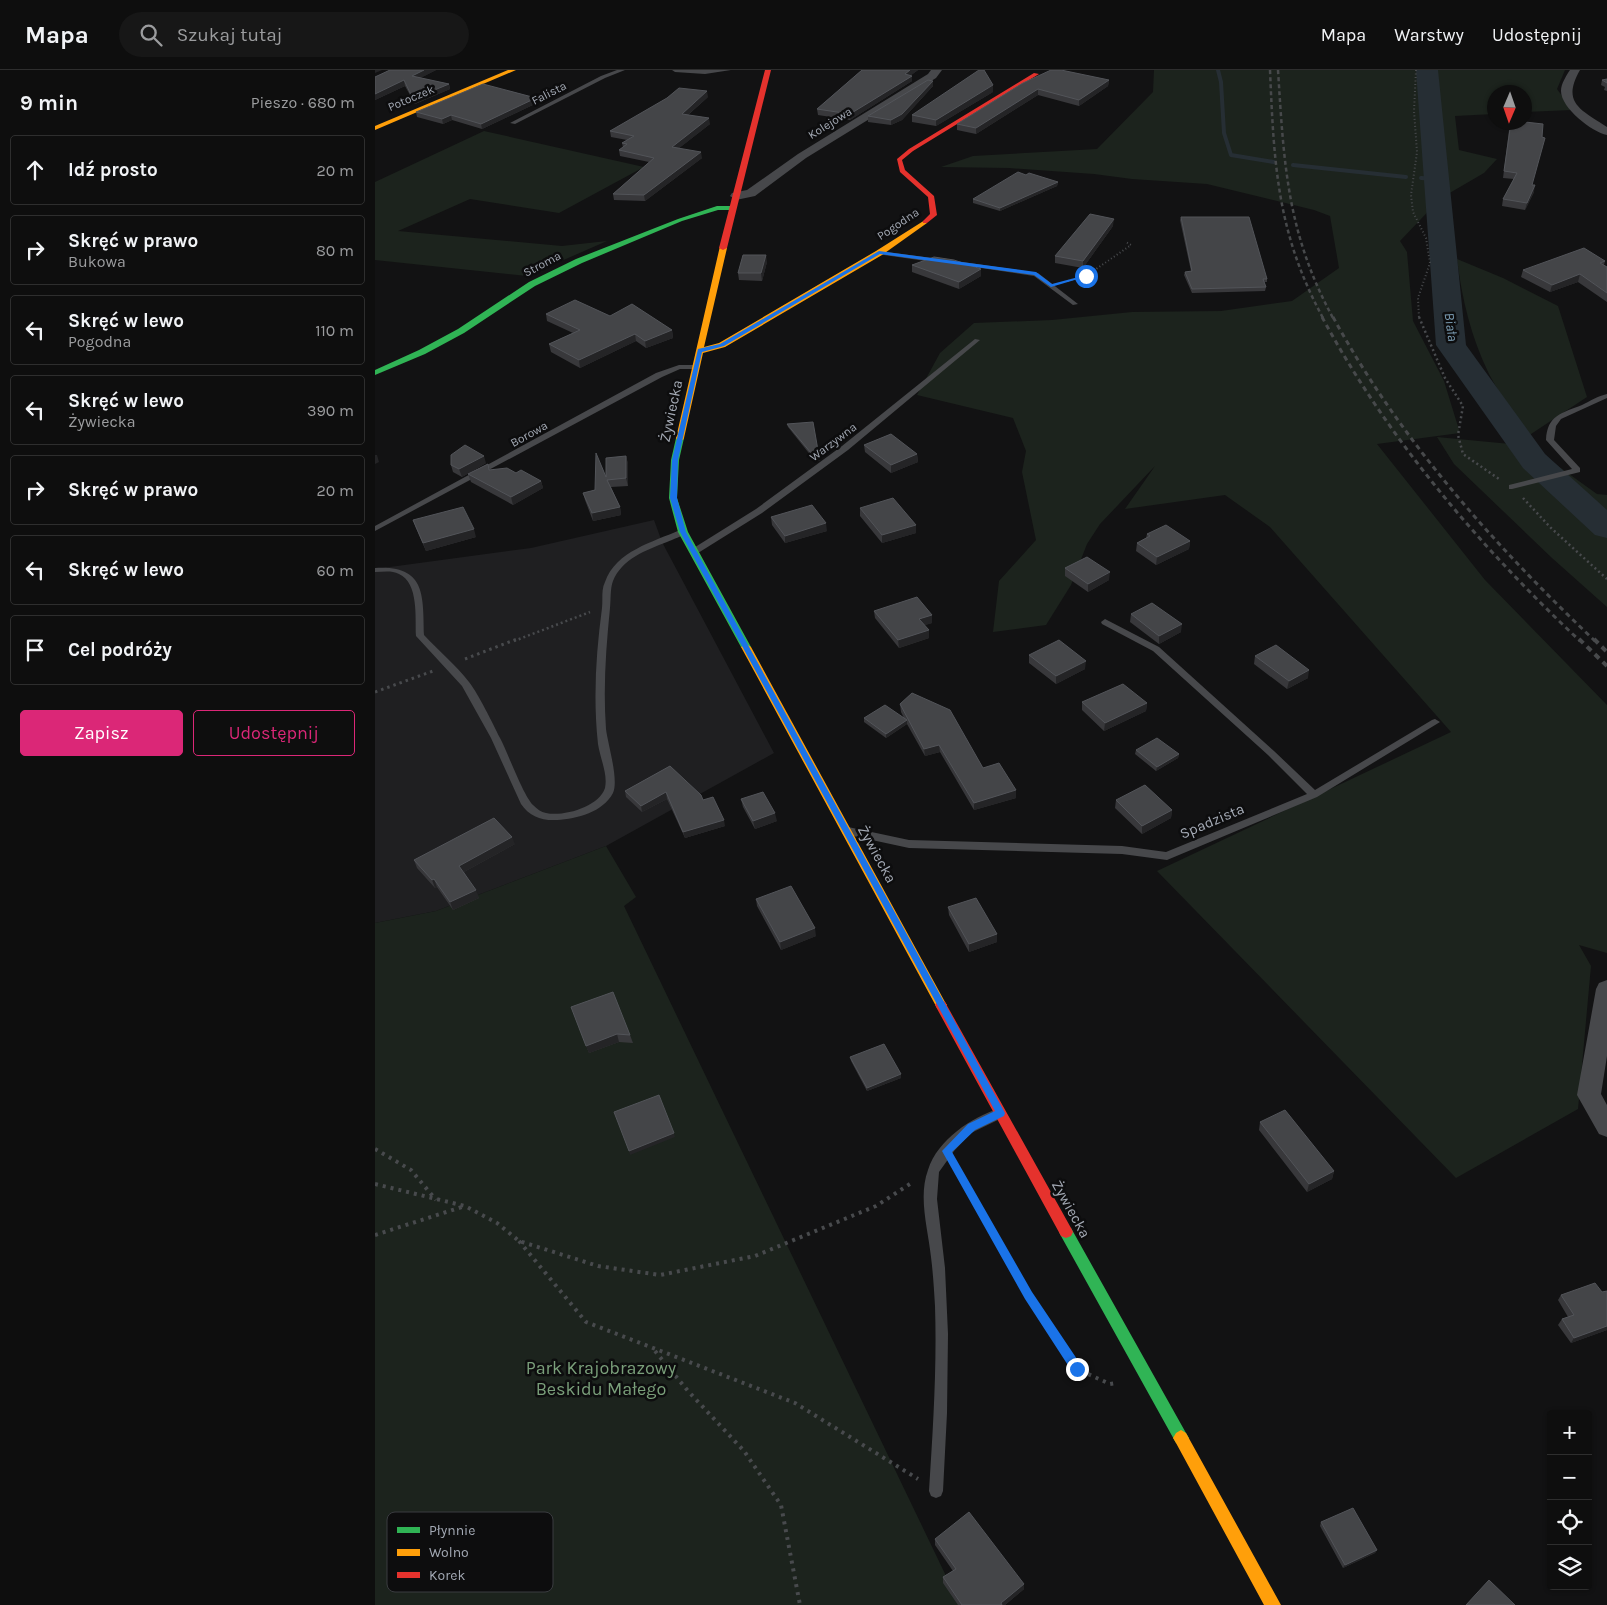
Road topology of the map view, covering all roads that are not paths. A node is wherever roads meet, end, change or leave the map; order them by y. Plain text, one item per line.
1 (513, 70) edge
2 (622, 70) edge
3 (675, 70) edge
4 (728, 70) edge
5 (768, 70) edge
6 (937, 70) edge
7 (1575, 70) edge
8 (1036, 74) dead end
9 (513, 123) dead end
10 (375, 128) edge
11 (1607, 132) edge
12 (735, 202) junction
13 (879, 253) junction
14 (1075, 304) dead end
15 (977, 340) dead end
16 (700, 350) junction
17 (696, 367) junction
18 (375, 373) edge
19 (1607, 396) edge
20 (1512, 487) road end
21 (375, 529) edge
22 (683, 532) junction
23 (695, 551) junction
24 (375, 570) edge
25 (1105, 622) dead end
26 (1435, 722) dead end
27 (1314, 795) junction
28 (847, 831) junction
29 (1607, 989) edge
30 (1001, 1113) junction
31 (1607, 1128) edge
32 (935, 1490) road end
33 (1273, 1605) edge

1 - 10 main road, Potoczek
2 - 9 lane, Falista
3 - 4 lane
5 - 12 main road, Żywiecka
6 - 12 street, Kolejowa
7 - 11 street
8 - 13 main road, Pogodna
12 - 16 main road, Żywiecka
12 - 18 main road, Stroma
13 - 14 lane
13 - 16 main road, Pogodna
15 - 23 lane, Warzywna
16 - 17 main road, Żywiecka
17 - 21 lane, Borowa
17 - 22 main road, Żywiecka
19 - 20 lane
22 - 23 main road, Żywiecka
22 - 24 lane
23 - 28 main road, Żywiecka
25 - 27 lane
26 - 27 lane, Spadzista
27 - 28 lane, Spadzista
28 - 30 main road, Żywiecka
29 - 31 street
30 - 32 lane
30 - 33 main road, Żywiecka

